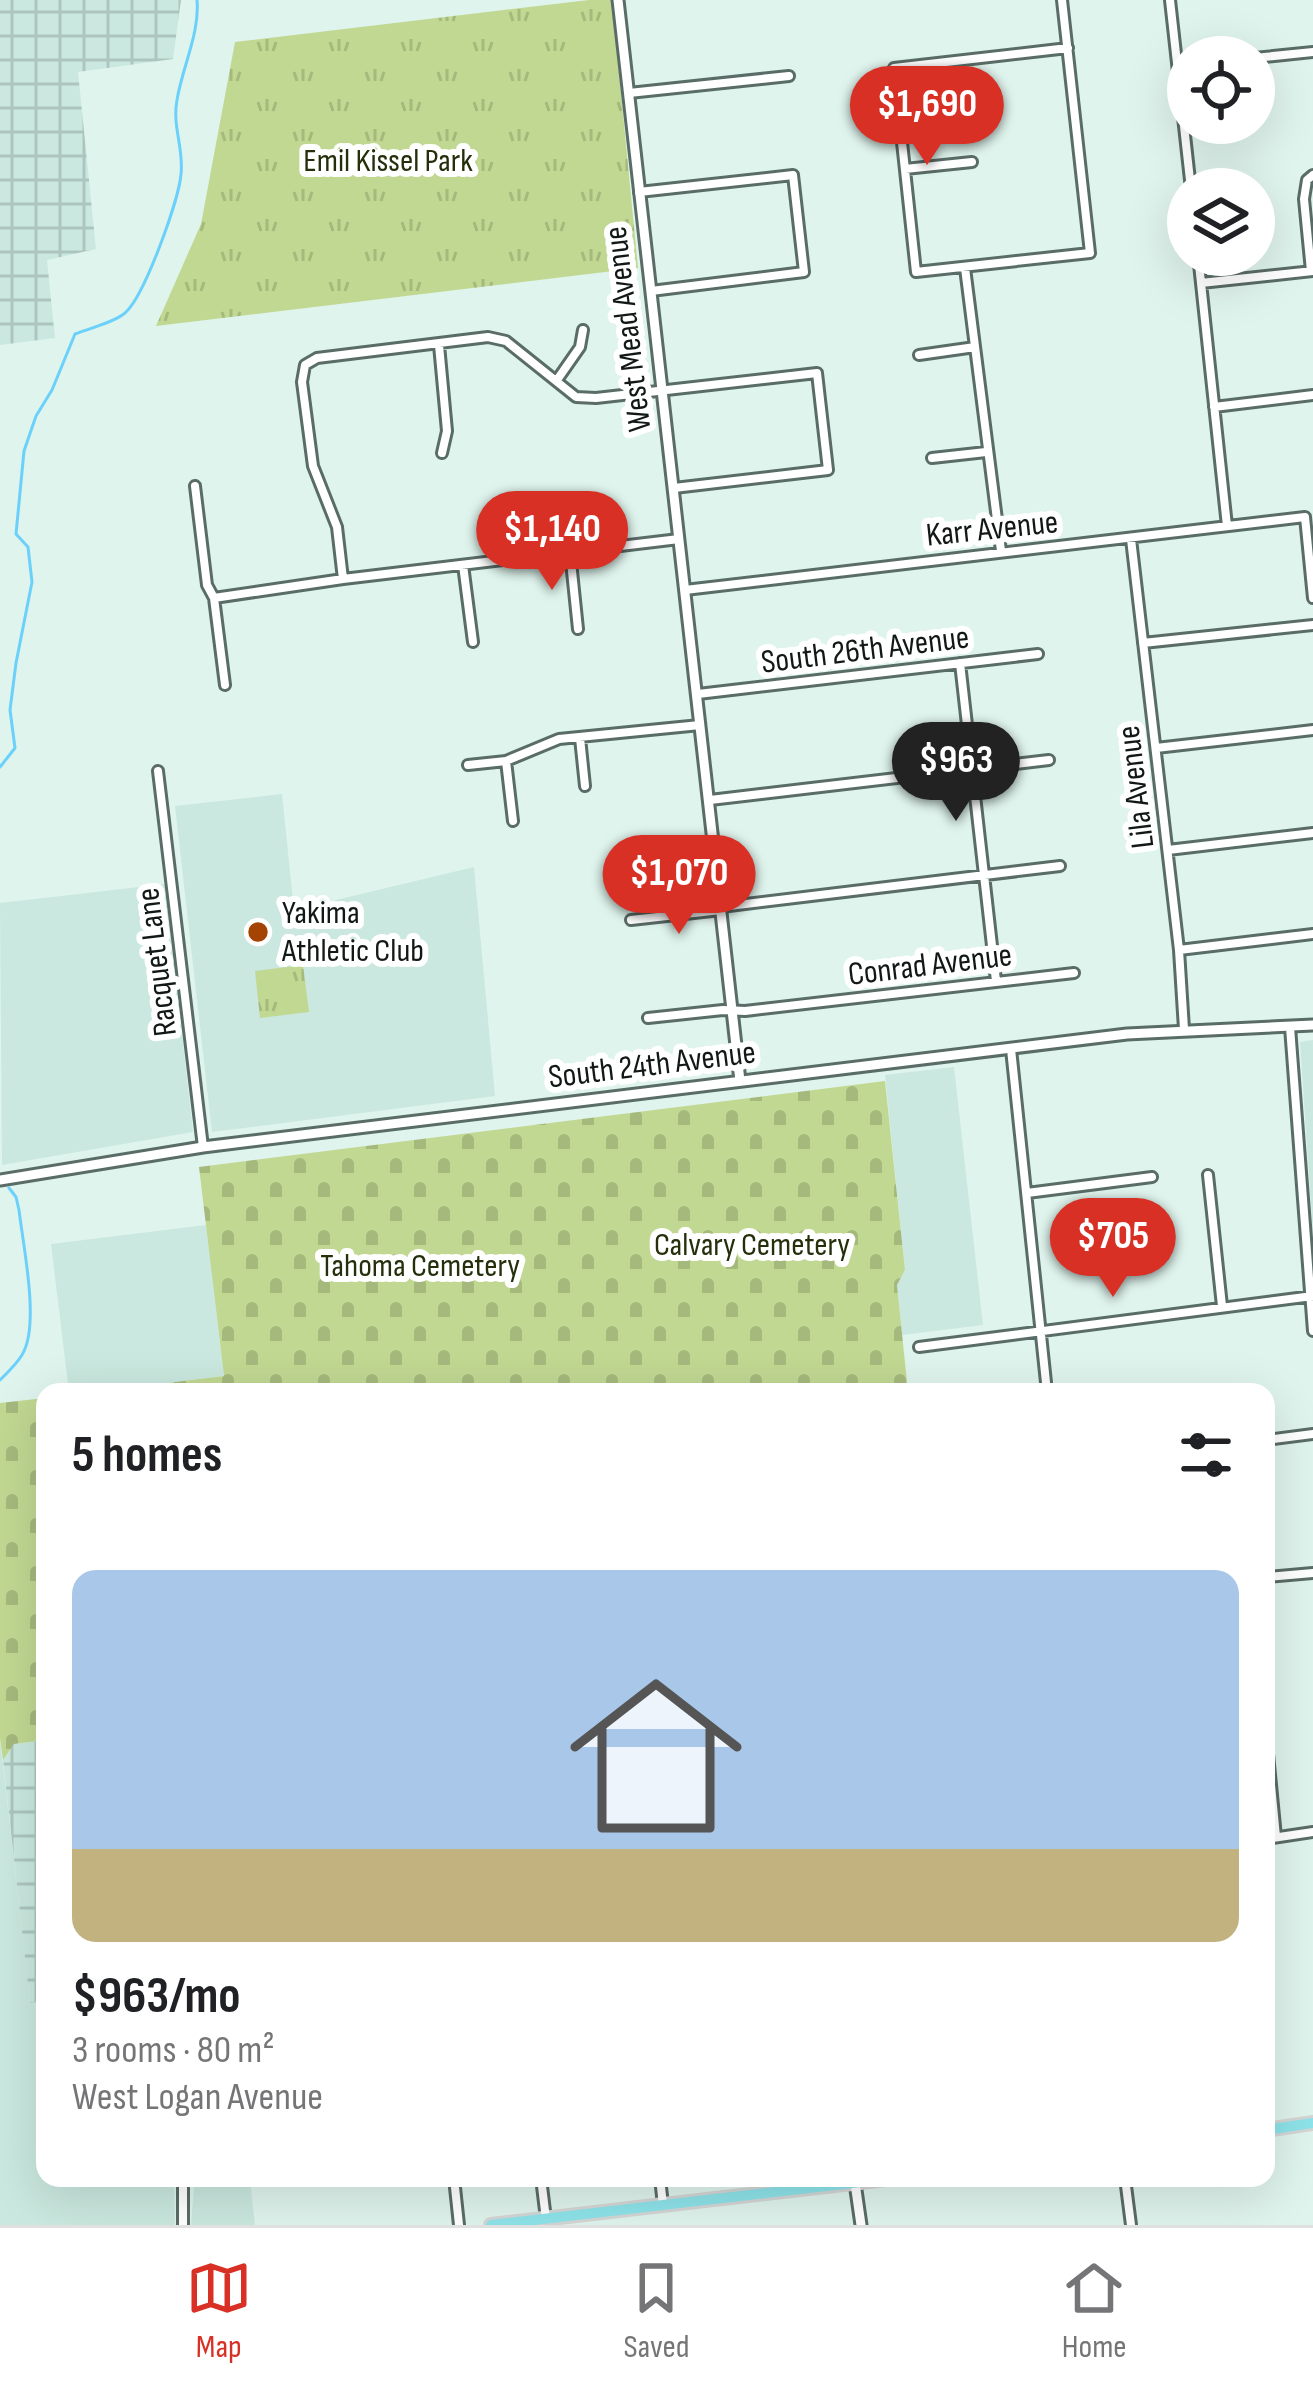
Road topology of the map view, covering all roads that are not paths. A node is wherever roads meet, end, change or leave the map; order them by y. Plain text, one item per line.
1 (618, 0) edge
2 (1062, 0) edge
3 (1170, 0) edge
4 (1177, 36) edge
5 (1067, 48) junction
6 (1313, 52) edge
7 (1275, 56) edge
8 (789, 76) dead end
9 (629, 93) junction
10 (972, 162) dead end
11 (905, 170) junction
12 (1310, 178) edge
13 (639, 192) junction
14 (965, 268) junction
15 (1312, 271) edge
16 (1200, 276) edge
17 (1201, 283) junction
18 (651, 291) junction
19 (584, 330) dead end
20 (439, 345) junction
21 (975, 346) junction
22 (919, 355) dead end
23 (557, 380) junction
24 (662, 389) junction
25 (1313, 395) edge
26 (1214, 407) junction
27 (986, 452) junction
28 (442, 453) dead end
29 (932, 458) dead end
30 (195, 486) dead end
31 (674, 488) junction
32 (1227, 526) junction
33 (680, 538) junction
34 (1131, 539) junction
35 (1001, 551) junction
36 (570, 552) junction
37 (464, 565) junction
38 (343, 579) junction
39 (686, 590) junction
40 (214, 598) junction
41 (1313, 598) edge
42 (1313, 625) edge
43 (578, 629) dead end
44 (473, 642) dead end
45 (1144, 643) junction
46 (1038, 654) dead end
47 (960, 663) junction
48 (225, 685) dead end
49 (698, 694) junction
50 (700, 725) junction
51 (1313, 730) edge
52 (580, 738) junction
53 (1156, 748) junction
54 (1049, 760) dead end
55 (506, 761) junction
56 (467, 765) dead end
57 (972, 769) junction
58 (158, 771) dead end
59 (585, 786) dead end
60 (710, 800) junction
61 (513, 821) dead end
62 (1313, 832) edge
63 (1168, 850) junction
64 (1060, 866) dead end
65 (984, 876) junction
66 (721, 908) junction
67 (632, 920) dead end
68 (1313, 934) edge
69 (1179, 950) junction
70 (1074, 973) dead end
71 (996, 981) junction
72 (734, 1011) junction
73 (648, 1018) dead end
74 (1313, 1024) edge
75 (1290, 1028) junction
76 (1184, 1029) junction
77 (1011, 1049) junction
78 (740, 1081) junction
79 (203, 1147) junction
80 (1208, 1175) dead end
81 (1152, 1177) dead end
82 (0, 1180) edge
83 (1027, 1193) junction
84 (1311, 1296) edge
85 (1222, 1306) junction
86 (1313, 1331) edge
87 (1041, 1332) junction
88 (919, 1348) dead end
89 (1046, 1383) edge
90 (1313, 1434) edge
91 (1275, 1439) edge
92 (1313, 1573) edge
93 (1275, 1576) edge
94 (1313, 1832) edge
95 (1275, 1837) edge
96 (1313, 2123) edge
97 (1275, 2129) edge
98 (183, 2187) edge
99 (455, 2187) edge
100 (543, 2187) edge
101 (661, 2187) edge
102 (806, 2187) edge
103 (855, 2187) edge
104 (1126, 2187) edge
105 (663, 2205) junction
106 (546, 2218) junction
107 (183, 2225) edge
108 (459, 2225) edge
109 (491, 2225) edge
110 (861, 2225) edge
111 (1131, 2225) edge

1 - 9 street, West Mead Avenue
2 - 5 street
3 - 4 street
5 - 11 street
5 - 14 street
6 - 7 street
8 - 9 street
9 - 13 street, West Mead Avenue
10 - 11 street
11 - 14 street
12 - 15 street
13 - 18 street, West Mead Avenue
13 - 18 street
14 - 21 street
15 - 17 street
16 - 17 street
17 - 26 street
18 - 24 street, West Mead Avenue
19 - 23 street
20 - 23 street
20 - 28 street
20 - 38 street
21 - 22 street
21 - 27 street
23 - 24 street
24 - 31 street, West Mead Avenue
24 - 31 street
25 - 26 street
26 - 32 street
27 - 29 street
27 - 35 street
30 - 40 street
31 - 33 street, West Mead Avenue
32 - 34 street, Karr Avenue
32 - 41 street, Karr Avenue
33 - 36 street
33 - 39 street, West Mead Avenue
34 - 35 street, Karr Avenue
34 - 45 street, Lila Avenue
35 - 39 street, Karr Avenue
36 - 37 street
36 - 43 street
37 - 38 street
37 - 44 street
38 - 40 street
39 - 49 street, West Mead Avenue
40 - 48 street
42 - 45 street
45 - 53 street, Lila Avenue
46 - 47 street, South 26th Avenue
47 - 49 street, South 26th Avenue
47 - 57 street
49 - 50 street, West Mead Avenue
50 - 52 street
50 - 60 street, West Mead Avenue
51 - 53 street
52 - 55 street
52 - 59 street
53 - 63 street, Lila Avenue
54 - 57 street
55 - 56 street
55 - 61 street
57 - 60 street
57 - 65 street
58 - 79 street, Racquet Lane
60 - 66 street, West Mead Avenue
62 - 63 street
63 - 69 street, Lila Avenue
64 - 65 street
65 - 66 street
65 - 71 street
66 - 67 street
66 - 72 street, West Mead Avenue
68 - 69 street
69 - 76 street, Lila Avenue
70 - 71 street, Conrad Avenue
71 - 72 street, Conrad Avenue
72 - 73 street, Conrad Avenue
72 - 78 street, West Mead Avenue
74 - 75 street, South 24th Avenue
75 - 76 street, South 24th Avenue
75 - 84 street
76 - 77 street, South 24th Avenue
77 - 78 street, South 24th Avenue
77 - 83 street
78 - 79 street, South 24th Avenue
79 - 82 street, South 24th Avenue
80 - 85 street
81 - 83 street
83 - 87 street
84 - 85 street
84 - 86 street
85 - 87 street
87 - 88 street
87 - 89 street
90 - 91 street
92 - 93 street
94 - 95 street
96 - 97 main road
98 - 107 street
99 - 108 street
100 - 106 street
101 - 105 street
102 - 105 main road
103 - 110 street
104 - 111 street
105 - 106 main road
106 - 109 main road

